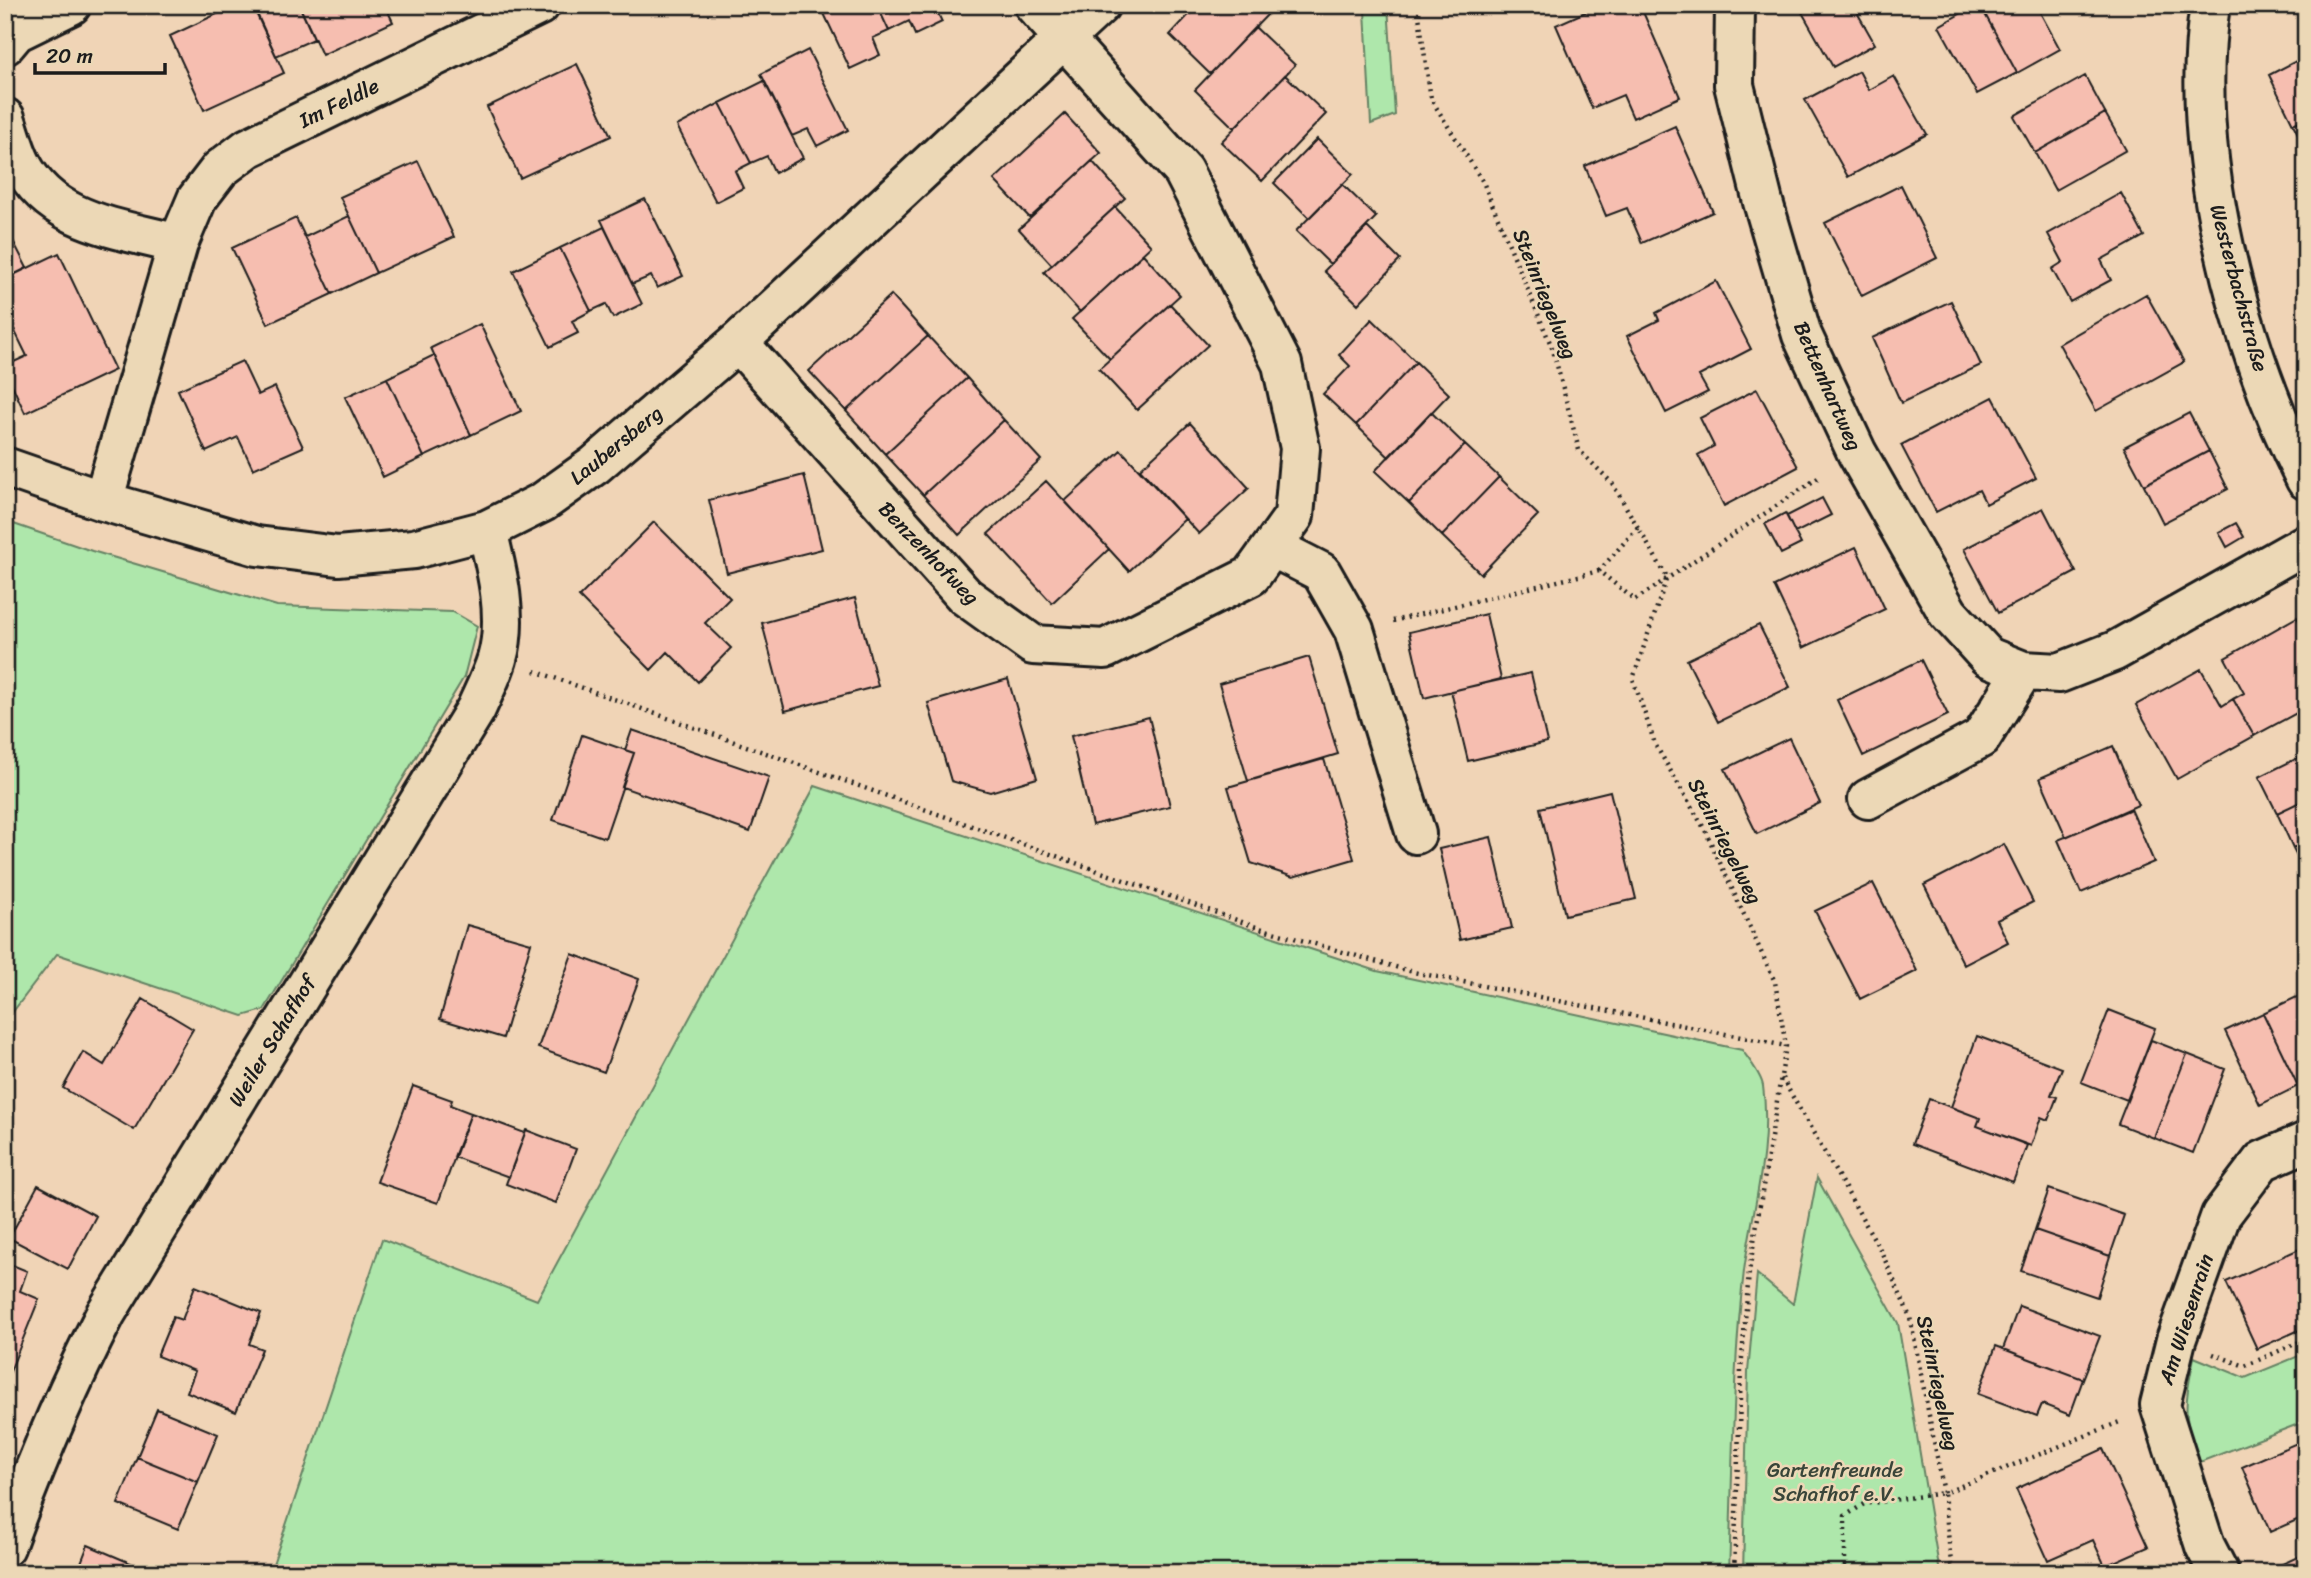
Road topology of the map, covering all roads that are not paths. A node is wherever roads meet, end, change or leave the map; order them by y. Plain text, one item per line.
1 (71, 5) edge
2 (540, 5) edge
3 (1034, 5) edge
4 (1100, 5) edge
5 (1735, 5) edge
6 (2210, 5) edge
7 (1063, 37) junction
8 (5, 45) edge
9 (5, 118) edge
10 (178, 244) junction
11 (738, 342) junction
12 (5, 467) edge
13 (2306, 480) edge
14 (103, 501) junction
15 (487, 530) junction
16 (2306, 544) edge
17 (1274, 548) junction
18 (2023, 671) junction
19 (1868, 799) dead end
20 (1416, 834) dead end
21 (2306, 1142) edge
22 (5, 1547) edge
23 (2219, 1573) edge

1 - 8 street
2 - 10 street, Im Feldle
3 - 7 street
4 - 7 street, Laubersberg
5 - 18 street, Bettenhartweg
6 - 13 street, Westerbachstraße
7 - 11 street, Laubersberg
7 - 17 street, Benzenhofweg
9 - 10 street
10 - 14 street, Im Feldle
11 - 15 street, Laubersberg
11 - 17 street, Benzenhofweg
12 - 14 street, Laubersberg
14 - 15 street, Laubersberg
15 - 22 street, Weiler Schafhof
16 - 18 street, Bettenhartweg
17 - 20 street
18 - 19 street
21 - 23 street, Am Wiesenrain

